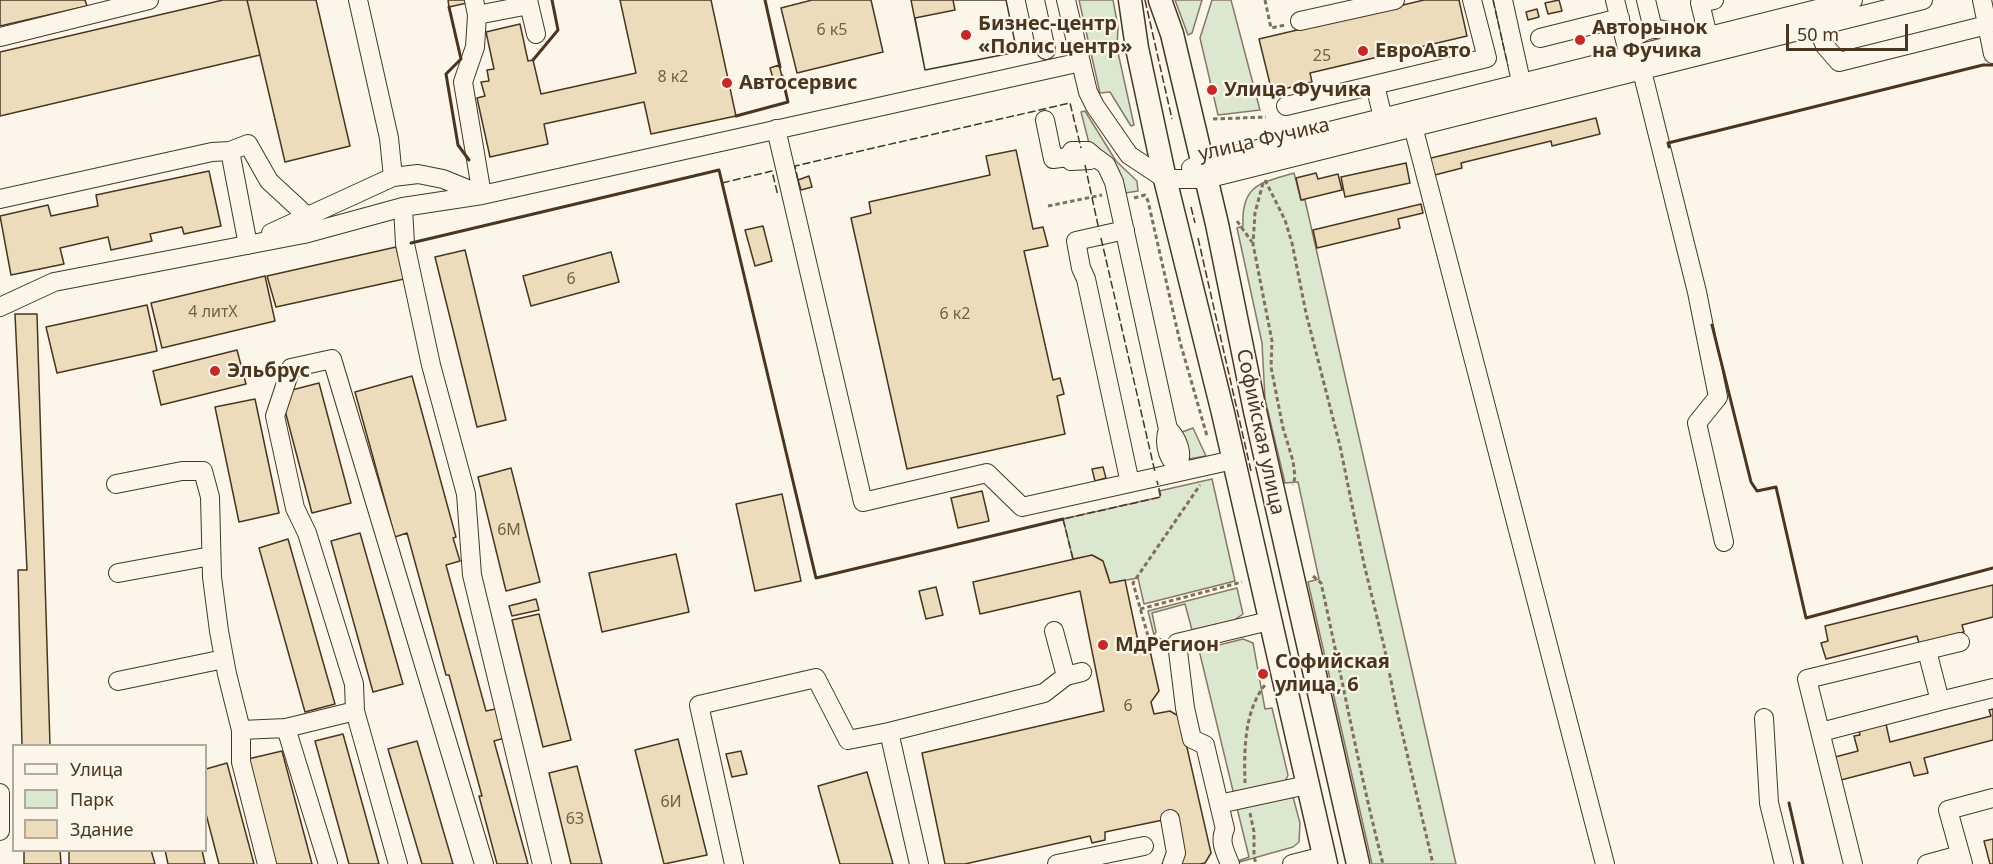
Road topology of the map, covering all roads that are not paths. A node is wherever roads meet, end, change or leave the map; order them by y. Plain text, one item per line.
1 (149, 0) edge
2 (358, 0) edge
3 (1035, 0) edge
4 (1066, 0) edge
5 (1130, 0) edge
6 (1160, 0) edge
7 (1395, 0) edge
8 (1472, 0) edge
9 (1503, 0) edge
10 (1615, 0) edge
11 (1646, 0) edge
12 (1714, 0) edge
13 (1853, 0) edge
14 (1923, 0) edge
15 (1982, 0) edge
16 (529, 2) edge
17 (475, 7) edge
18 (1812, 12) edge
19 (1620, 18) junction
20 (1300, 21) road end
21 (1987, 24) junction
22 (1653, 29) junction
23 (536, 34) dead end
24 (1708, 36) junction
25 (0, 37) edge
26 (1540, 38) dead end
27 (1677, 44) junction
28 (1046, 50) dead end
29 (1993, 54) edge
30 (1634, 59) junction
31 (1080, 62) junction
32 (1375, 85) junction
33 (1523, 91) junction
34 (1286, 106) dead end
35 (1383, 118) junction
36 (1411, 119) junction
37 (1045, 120) dead end
38 (777, 129) junction
39 (230, 150) junction
40 (1204, 171) junction
41 (393, 177) junction
42 (1165, 179) junction
43 (482, 195) junction
44 (0, 199) edge
45 (403, 207) junction
46 (308, 217) junction
47 (1125, 230) junction
48 (248, 245) junction
49 (0, 308) edge
50 (1224, 462) junction
51 (1177, 468) junction
52 (1130, 483) junction
53 (116, 484) dead end
54 (1724, 542) dead end
55 (211, 555) junction
56 (118, 573) dead end
57 (1269, 621) junction
58 (1054, 631) dead end
59 (1960, 642) dead end
60 (1927, 651) junction
61 (224, 659) junction
62 (118, 681) dead end
63 (1993, 688) edge
64 (1940, 702) junction
65 (355, 711) junction
66 (1764, 718) dead end
67 (286, 728) junction
68 (241, 730) junction
69 (889, 732) junction
70 (1821, 732) junction
71 (1307, 785) junction
72 (0, 793) edge
73 (1993, 798) edge
74 (1219, 804) junction
75 (0, 811) edge
76 (1170, 819) dead end
77 (0, 831) edge
78 (1144, 846) dead end
79 (1325, 860) edge
80 (1962, 860) edge
81 (267, 864) edge
82 (328, 864) edge
83 (398, 864) edge
84 (484, 864) edge
85 (542, 864) edge
86 (734, 864) edge
87 (919, 864) edge
88 (1058, 864) edge
89 (1172, 864) edge
90 (1230, 864) edge
91 (1292, 864) edge
92 (1358, 864) edge
93 (1605, 864) edge
94 (1784, 864) edge
95 (1853, 864) edge
96 (1927, 864) edge

1 - 25 street
2 - 41 street
3 - 28 street
4 - 31 street
5 - 42 main road, Софийская улица
6 - 40 main road, Софийская улица
7 - 20 street
8 - 32 street
9 - 33 street
10 - 19 street
11 - 22 street
12 - 24 street
13 - 18 street, улица Фучика
14 - 18 street, улица Фучика
15 - 21 street
16 - 17 street
16 - 23 street
17 - 43 street
18 - 21 street
18 - 24 street, улица Фучика
18 - 30 street, улица Фучика
19 - 26 street
19 - 30 street
21 - 29 street
22 - 27 street
22 - 30 street
24 - 27 street, улица Фучика
27 - 30 street, улица Фучика
30 - 33 street, улица Фучика
30 - 54 street
31 - 38 street
31 - 42 street
32 - 34 street
32 - 35 street
33 - 36 street, улица Фучика
35 - 36 street, улица Фучика
35 - 40 street, улица Фучика
36 - 40 street, улица Фучика
36 - 93 street
37 - 47 street
38 - 43 street
38 - 52 street
39 - 44 street
39 - 46 street
39 - 48 street
40 - 42 street, улица Фучика
40 - 92 main road, Софийская улица
41 - 43 street
41 - 46 street
42 - 50 main road, Софийская улица
43 - 45 street
45 - 48 street
45 - 85 street
46 - 48 street
47 - 51 street
47 - 52 street
48 - 49 street
50 - 51 street
50 - 57 main road, Софийская улица
51 - 52 street
53 - 55 street
55 - 56 street
55 - 61 street
57 - 71 main road, Софийская улица
57 - 74 street
58 - 69 street
59 - 60 street
60 - 64 street
60 - 70 street
61 - 62 street
61 - 68 street
63 - 64 street
64 - 70 street
65 - 67 street
65 - 83 street
65 - 84 street
66 - 94 street
67 - 68 street
67 - 82 street
68 - 81 street
69 - 86 street
69 - 87 street
70 - 95 street
71 - 74 street
71 - 79 main road, Софийская улица
72 - 75 street
73 - 80 street
74 - 90 street
75 - 77 street
76 - 89 street
78 - 88 street
79 - 91 street
80 - 96 street

